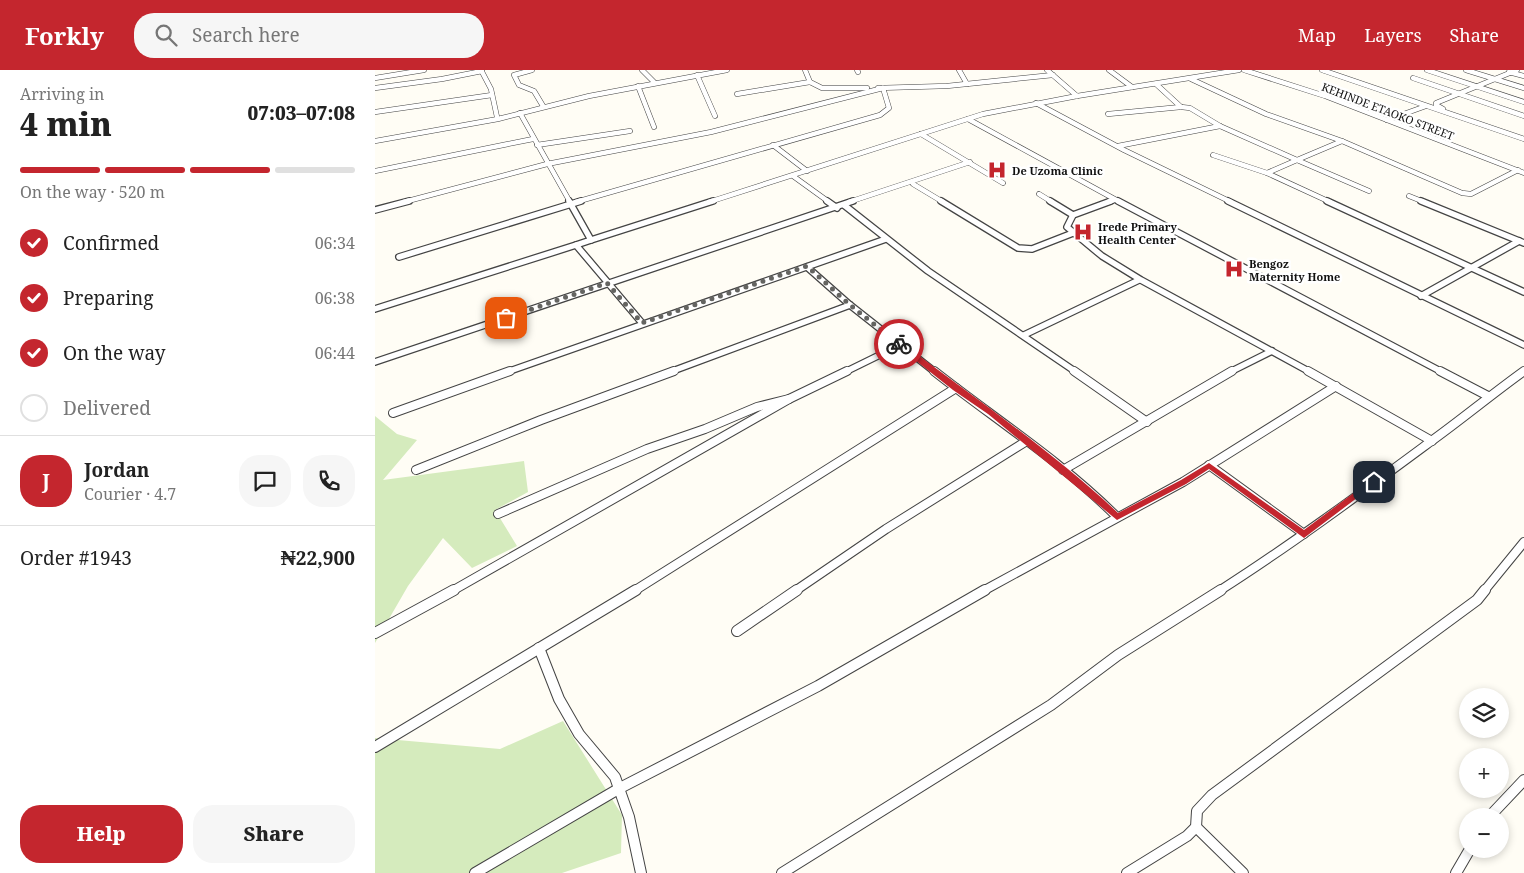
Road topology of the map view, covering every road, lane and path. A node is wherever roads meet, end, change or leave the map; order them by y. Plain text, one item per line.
1 (424, 70) edge
2 (532, 70) edge
3 (642, 70) edge
4 (716, 70) edge
5 (727, 70) edge
6 (805, 70) edge
7 (959, 70) edge
8 (1047, 70) edge
9 (1109, 70) edge
10 (1239, 70) edge
11 (1244, 70) edge
12 (1322, 70) edge
13 (1427, 70) edge
14 (1466, 70) edge
15 (1504, 70) edge
16 (1517, 70) edge
17 (414, 71) edge
18 (482, 71) edge
19 (1511, 72) junction
20 (697, 75) junction
21 (1053, 75) junction
22 (1524, 76) edge
23 (375, 78) edge
24 (1413, 78) dead end
25 (1191, 79) junction
26 (1493, 79) junction
27 (654, 82) junction
28 (810, 82) junction
29 (967, 84) junction
30 (1156, 84) junction
31 (638, 86) junction
32 (1477, 86) junction
33 (1132, 87) junction
34 (375, 88) edge
35 (883, 88) junction
36 (1524, 88) edge
37 (1452, 92) junction
38 (737, 94) dead end
39 (1459, 94) junction
40 (492, 95) junction
41 (1077, 96) junction
42 (1524, 102) edge
43 (1036, 103) junction
44 (543, 106) junction
45 (1181, 106) junction
46 (1424, 106) junction
47 (375, 112) edge
48 (520, 114) junction
49 (1108, 114) dead end
50 (715, 116) dead end
51 (1524, 116) edge
52 (497, 117) junction
53 (967, 119) junction
54 (1387, 120) junction
55 (1220, 126) junction
56 (654, 127) dead end
57 (630, 131) dead end
58 (921, 134) junction
59 (1524, 138) edge
60 (533, 139) junction
61 (375, 140) edge
62 (1342, 141) junction
63 (537, 145) junction
64 (773, 145) junction
65 (1118, 146) junction
66 (1213, 155) dead end
67 (1297, 160) junction
68 (969, 162) junction
69 (547, 164) junction
70 (1517, 170) junction
71 (375, 171) edge
72 (807, 171) junction
73 (1267, 173) junction
74 (1524, 173) edge
75 (793, 176) junction
76 (1003, 183) dead end
77 (913, 184) junction
78 (1369, 191) dead end
79 (1039, 194) dead end
80 (1409, 196) dead end
81 (1114, 200) junction
82 (570, 204) junction
83 (840, 206) junction
84 (375, 210) edge
85 (1073, 215) junction
86 (1073, 232) junction
87 (886, 239) junction
88 (591, 240) junction
89 (1521, 242) edge
90 (576, 245) junction
91 (399, 257) dead end
92 (807, 266) junction
93 (1469, 267) junction
94 (1139, 280) junction
95 (607, 283) junction
96 (1524, 292) edge
97 (1421, 296) junction
98 (850, 305) junction
99 (375, 308) edge
100 (642, 323) junction
101 (1024, 336) junction
102 (900, 345) junction
103 (1524, 345) edge
104 (1272, 351) junction
105 (375, 362) edge
106 (1524, 371) edge
107 (1336, 386) junction
108 (956, 388) junction
109 (1488, 396) junction
110 (789, 399) junction
111 (393, 413) dead end
112 (1147, 422) junction
113 (1432, 441) junction
114 (1025, 442) junction
115 (1209, 465) junction
116 (416, 470) dead end
117 (1063, 470) junction
118 (498, 514) dead end
119 (1117, 517) junction
120 (1304, 534) junction
121 (1524, 542) edge
122 (737, 631) dead end
123 (375, 633) edge
124 (539, 648) junction
125 (375, 747) edge
126 (1524, 780) edge
127 (620, 788) junction
128 (1498, 808) edge
129 (1197, 828) junction
130 (1465, 858) edge
131 (475, 873) edge
132 (641, 873) edge
133 (782, 873) edge
134 (1127, 873) edge
135 (1243, 873) edge
136 (1456, 873) edge

1 - 17 street
2 - 44 street
3 - 27 street
4 - 27 street
5 - 20 street
6 - 28 street
7 - 29 street
8 - 21 street
9 - 33 street
10 - 25 street
11 - 54 street, KEHINDE ETAOKO STREET
12 - 46 street
13 - 32 street
14 - 26 street
15 - 19 street
16 - 19 street
17 - 23 street
18 - 34 street
18 - 40 street
19 - 22 street
19 - 26 street
20 - 31 street
20 - 50 street
21 - 29 street
21 - 41 street
24 - 37 street
25 - 30 street
25 - 62 street
26 - 32 street
26 - 36 street
27 - 44 street
28 - 35 street
28 - 38 street
29 - 35 street
30 - 33 street
30 - 45 street
31 - 48 street
31 - 56 street
32 - 39 street
32 - 42 street
33 - 41 street
35 - 64 street
35 - 69 street
37 - 39 street
37 - 46 street
39 - 51 street
39 - 59 street
40 - 47 street
40 - 52 street
41 - 43 street
43 - 53 street
43 - 65 street
44 - 52 street
45 - 49 street
45 - 55 street
46 - 54 street
46 - 59 street
48 - 60 street
48 - 61 street
52 - 61 street
53 - 58 street
53 - 81 street
54 - 70 street, KEHINDE ETAOKO STREET
55 - 65 street
55 - 67 street
57 - 63 street
58 - 68 street
58 - 72 street
60 - 63 street
60 - 71 street
62 - 67 street
62 - 70 street
63 - 69 street
64 - 72 street
64 - 82 street
65 - 97 street
66 - 73 street
67 - 73 street
67 - 78 street
68 - 76 street
68 - 77 street
69 - 82 street
69 - 84 street
70 - 74 street, KEHINDE ETAOKO STREET
72 - 75 street
73 - 93 street
75 - 83 street
75 - 88 street
77 - 83 street
77 - 86 street
79 - 85 street
80 - 89 street
81 - 85 street
81 - 109 street
82 - 88 street
82 - 91 street
83 - 87 street
83 - 95 street
85 - 86 street
86 - 94 street
87 - 92 street
87 - 101 street
88 - 90 street
89 - 93 street
90 - 95 street
90 - 99 street
92 - 98 street
92 - 100 street
93 - 96 street
93 - 97 street
94 - 101 street
94 - 104 street
95 - 100 street
95 - 105 street
97 - 103 street
98 - 102 street
98 - 116 street
100 - 111 street
101 - 112 street
102 - 108 street
102 - 110 street
104 - 107 street
104 - 112 street
106 - 109 street
107 - 113 street
107 - 115 street
108 - 114 street
108 - 124 street
109 - 113 street
110 - 118 street
110 - 123 street
112 - 117 street
113 - 120 street
114 - 117 street
114 - 122 street
115 - 119 street
115 - 120 street
117 - 119 street
119 - 127 street
120 - 133 street
121 - 129 street
124 - 125 street
124 - 127 street
126 - 128 street
127 - 131 street
127 - 132 street
129 - 134 street
129 - 135 street
130 - 136 street

